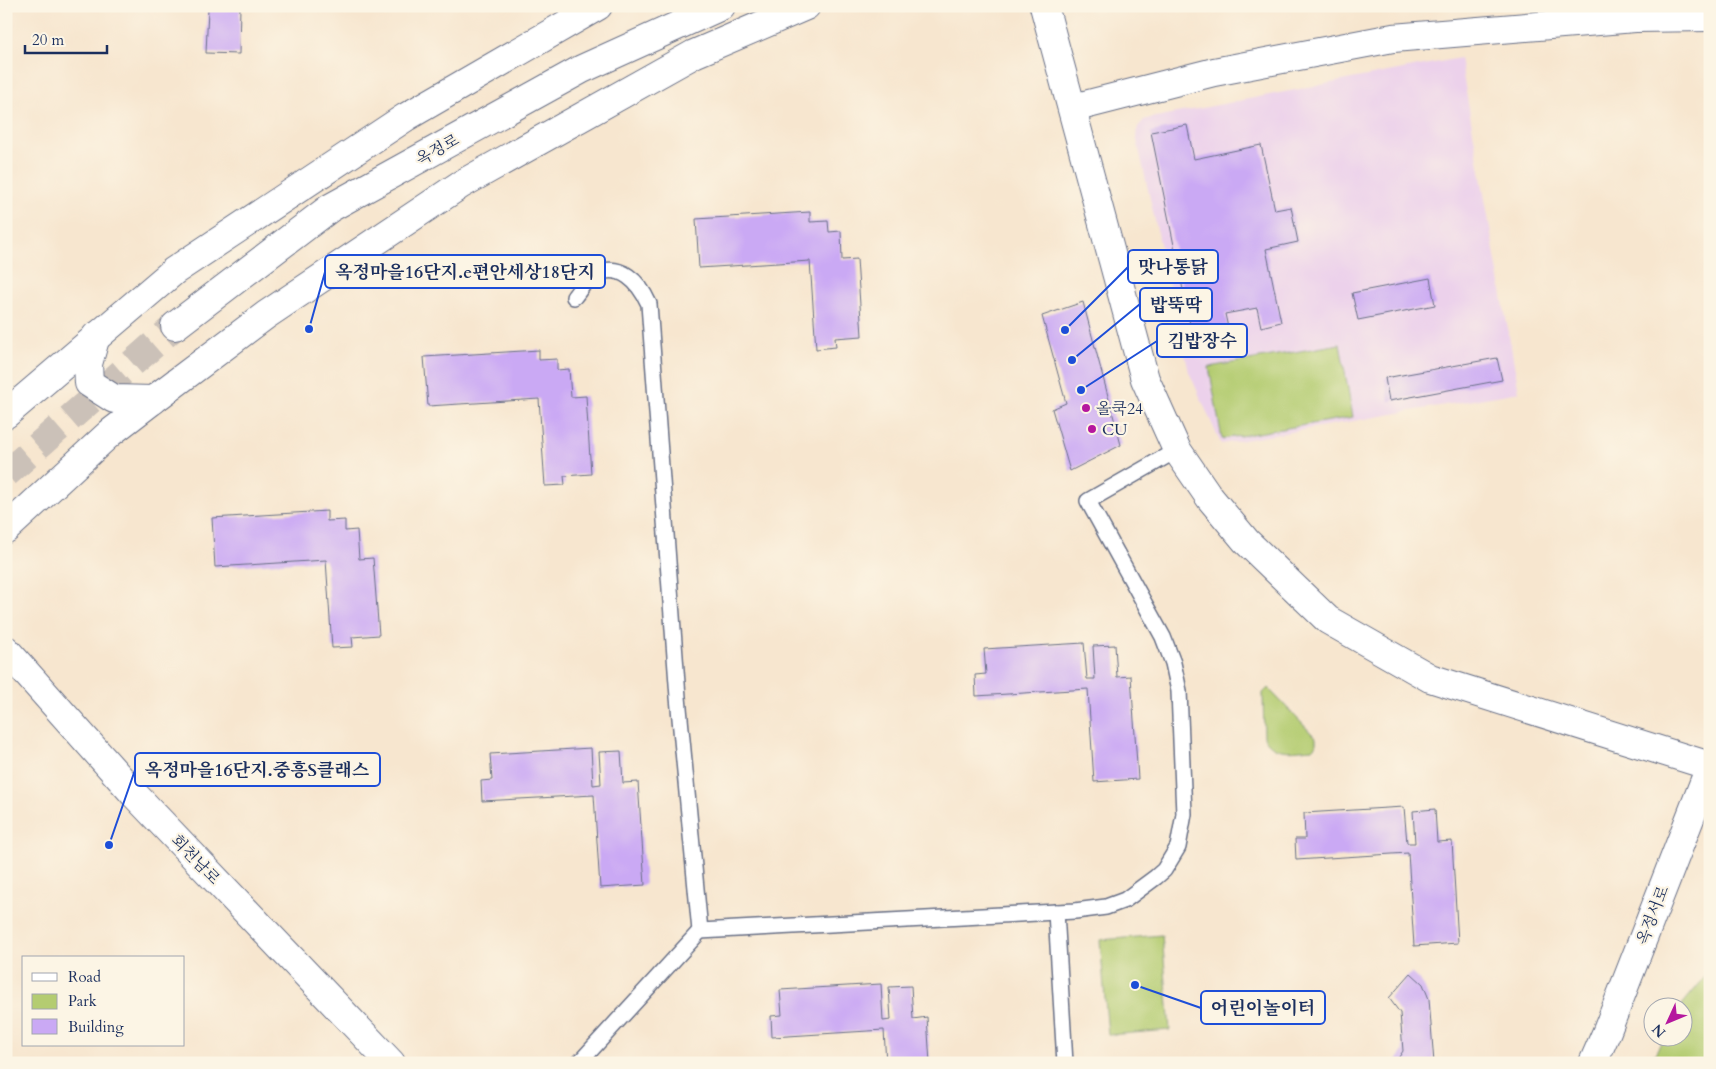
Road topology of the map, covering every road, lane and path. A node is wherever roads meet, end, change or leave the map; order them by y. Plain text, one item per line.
1 (598, 6) edge
2 (721, 6) edge
3 (806, 6) edge
4 (1044, 6) edge
5 (1710, 17) edge
6 (1073, 108) junction
7 (574, 297) dead end
8 (175, 326) tunnel mouth
9 (96, 336) junction
10 (153, 400) junction
11 (6, 414) edge
12 (1177, 450) junction
13 (6, 529) edge
14 (6, 650) edge
15 (1710, 766) edge
16 (1056, 912) junction
17 (700, 930) junction
18 (391, 1063) edge
19 (579, 1063) edge
20 (1065, 1063) edge
21 (1593, 1063) edge

1 - 9 main road
2 - 8 main road, 옥정로
3 - 10 main road
4 - 6 main road
5 - 6 main road
6 - 12 main road
7 - 17 lane
9 - 10 main road
9 - 11 main road
10 - 13 main road
12 - 15 main road
12 - 16 lane
14 - 18 main road, 회천남로
15 - 21 main road, 옥정서로
16 - 17 lane
16 - 20 lane
17 - 19 lane

